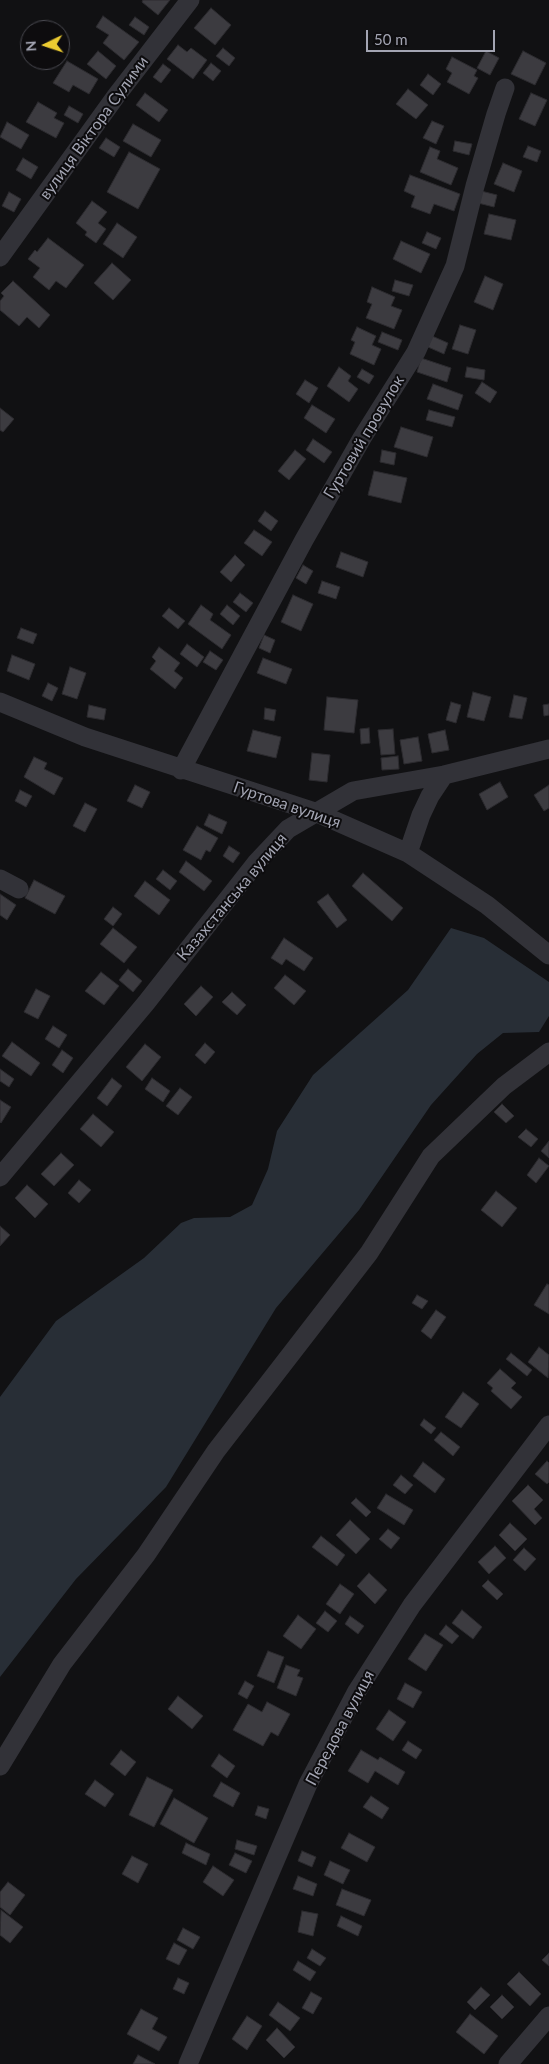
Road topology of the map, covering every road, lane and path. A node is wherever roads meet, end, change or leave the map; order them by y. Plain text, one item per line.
1 (190, 0) edge
2 (506, 88) dead end
3 (0, 257) edge
4 (0, 702) edge
5 (549, 749) edge
6 (181, 770) junction
7 (444, 775) junction
8 (315, 812) junction
9 (408, 853) junction
10 (0, 879) edge
11 (19, 889) dead end
12 (549, 955) edge
13 (549, 1052) edge
14 (0, 1177) edge
15 (549, 1424) edge
16 (0, 1766) edge
17 (549, 2016) edge
18 (188, 2064) edge
19 (508, 2064) edge

1 - 3 street, вулиця Віктора Сулими
2 - 6 street, Гуртовий провулок
4 - 6 street, Гуртова вулиця
5 - 7 street, Казахстанська вулиця
6 - 8 street, Гуртова вулиця
7 - 8 street, Казахстанська вулиця
7 - 9 street
8 - 9 street, Гуртова вулиця
8 - 14 street, Казахстанська вулиця
9 - 12 street, Гуртова вулиця
10 - 11 street
13 - 16 street
15 - 18 street, Передова вулиця
17 - 19 street

